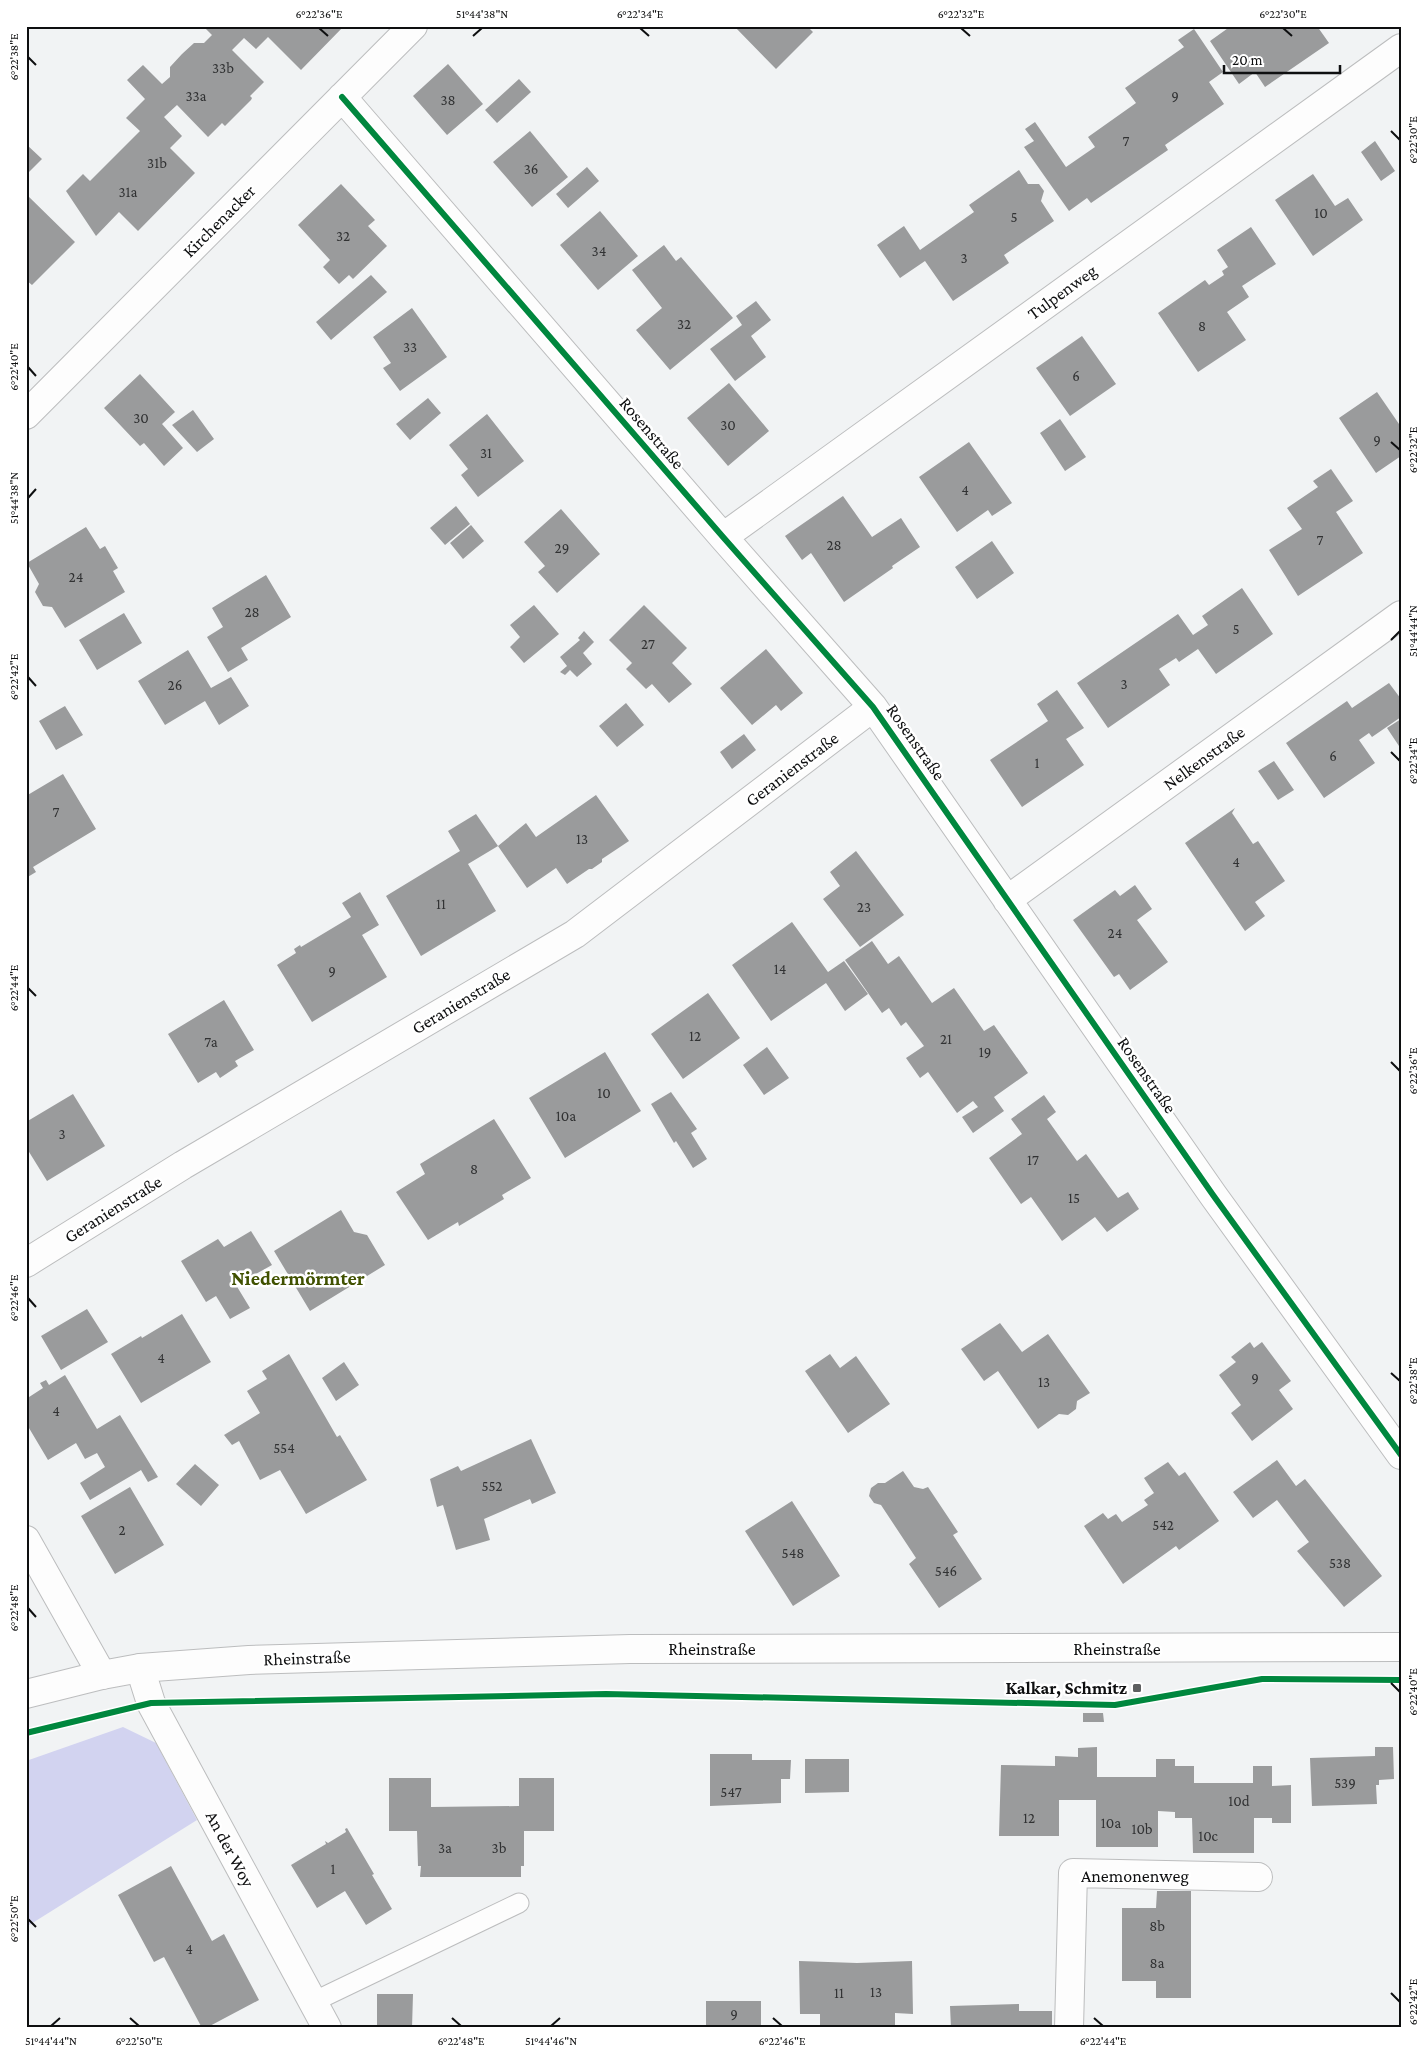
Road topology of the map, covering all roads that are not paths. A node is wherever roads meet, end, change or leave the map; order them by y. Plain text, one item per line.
1 (413, 26) edge
2 (1401, 48) edge
3 (342, 97) junction
4 (26, 416) edge
5 (722, 537) junction
6 (1401, 615) edge
7 (874, 707) junction
8 (1007, 900) junction
9 (26, 1263) edge
10 (1401, 1455) edge
11 (26, 1540) edge
12 (1401, 1647) edge
13 (140, 1668) junction
14 (102, 1674) junction
15 (26, 1694) edge
16 (1258, 1878) dead end
17 (519, 1903) dead end
18 (313, 2002) junction
19 (327, 2028) edge
20 (1069, 2028) edge

1 - 3 street, Kirchenacker
2 - 5 street, Tulpenweg
3 - 4 street, Kirchenacker
3 - 5 street, Rosenstraße
5 - 7 street, Rosenstraße
6 - 8 street, Nelkenstraße
7 - 8 street, Rosenstraße
7 - 9 street, Geranienstraße
8 - 10 street, Rosenstraße
11 - 14 street
12 - 13 street, Rheinstraße
13 - 14 street, Rheinstraße
13 - 18 street, An der Woy
14 - 15 street, Rheinstraße
16 - 20 street, Anemonenweg
17 - 18 lane
18 - 19 street, An der Woy

